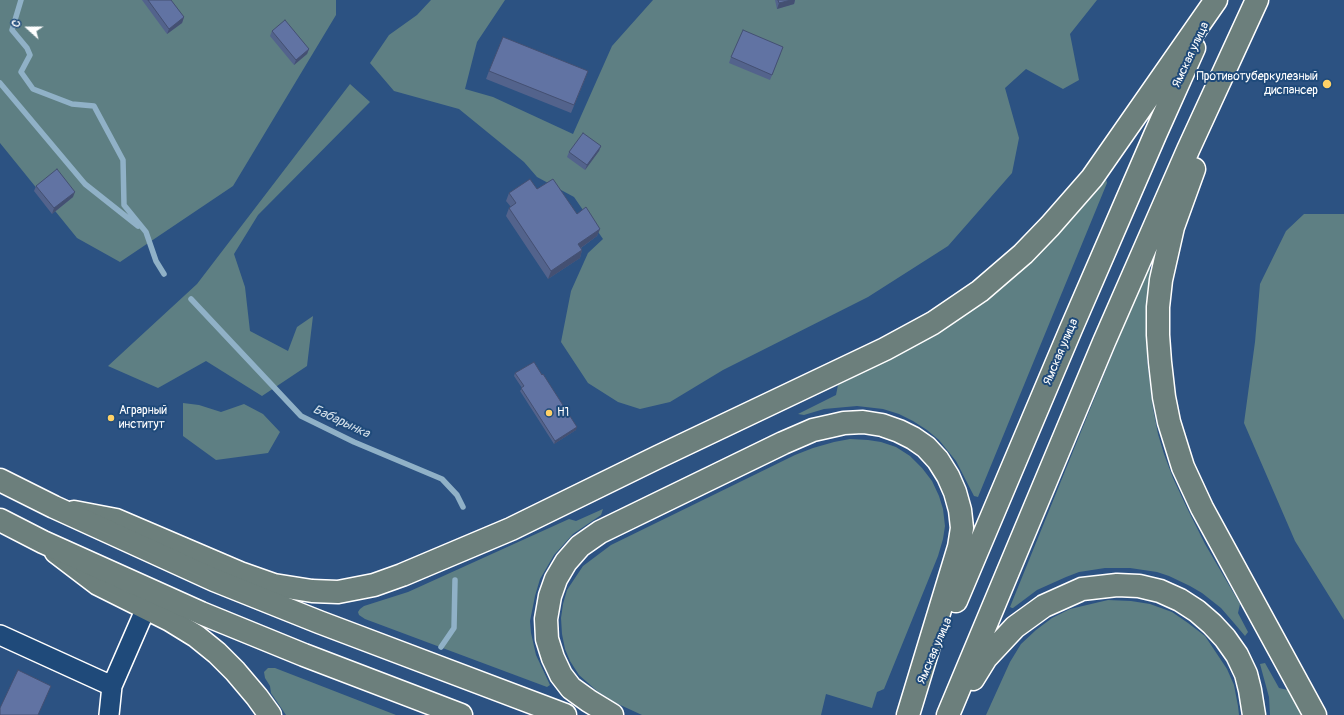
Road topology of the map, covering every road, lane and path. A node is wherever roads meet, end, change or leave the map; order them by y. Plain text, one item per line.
1 (1216, 0) edge
2 (1253, 8) edge
3 (0, 480) edge
4 (54, 507) junction
5 (0, 520) edge
6 (43, 542) junction
7 (146, 608) junction
8 (0, 635) edge
9 (112, 686) junction
10 (910, 711) edge
11 (109, 715) edge
12 (270, 715) edge
13 (461, 715) edge
14 (565, 715) edge
15 (612, 715) edge
16 (948, 715) edge
17 (1254, 715) edge
18 (1315, 715) edge

1 - 4 main road
1 - 10 main road, Ямская улица
2 - 16 main road
2 - 18 main road
3 - 4 main road
4 - 14 main road
5 - 6 main road
6 - 7 main road
6 - 13 main road
7 - 9 street
7 - 12 main road
8 - 9 street
9 - 11 street
10 - 15 main road
16 - 17 main road

